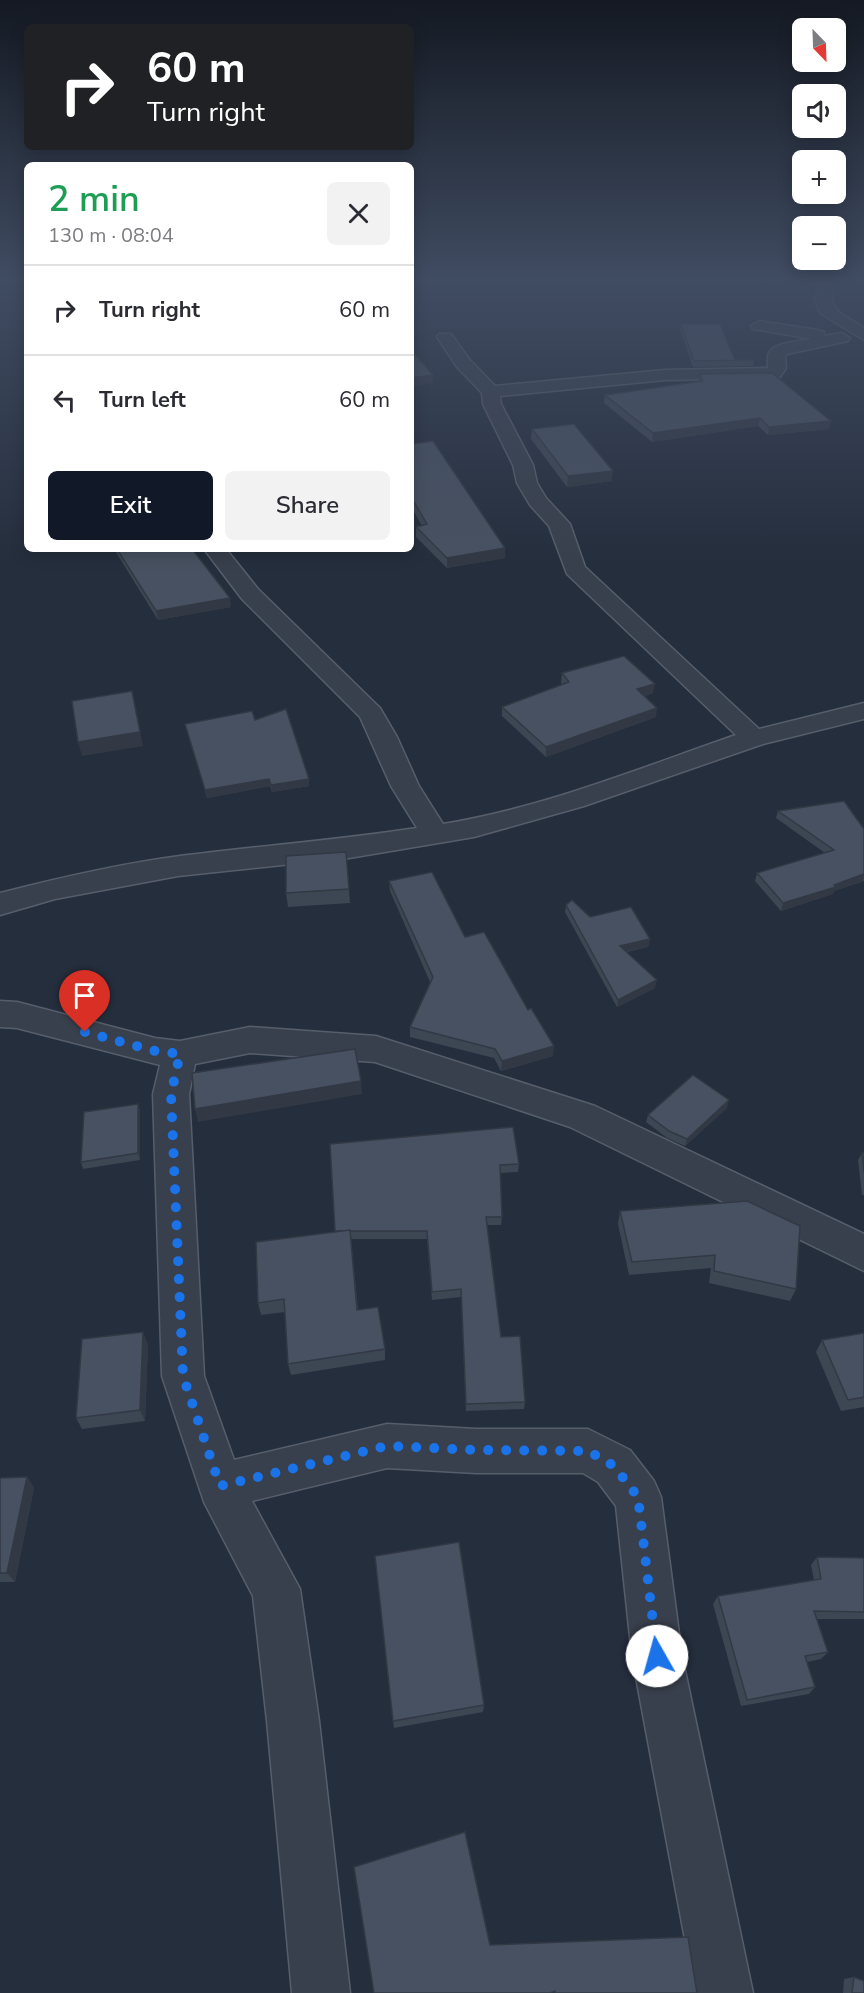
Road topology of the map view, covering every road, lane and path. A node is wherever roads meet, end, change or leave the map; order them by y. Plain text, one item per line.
1 (473, 374) edge
2 (719, 374) edge
3 (490, 392) junction
4 (217, 552) edge
5 (864, 711) edge
6 (754, 738) junction
7 (435, 834) junction
8 (0, 904) edge
9 (0, 1014) edge
10 (180, 1054) junction
11 (864, 1253) edge
12 (220, 1486) junction
13 (321, 1993) edge
14 (724, 1993) edge

1 - 3 street
2 - 3 street
3 - 6 street
4 - 7 street
5 - 6 street
6 - 7 street
7 - 8 street
9 - 10 street
10 - 11 street
10 - 12 street
12 - 13 street
12 - 14 street

